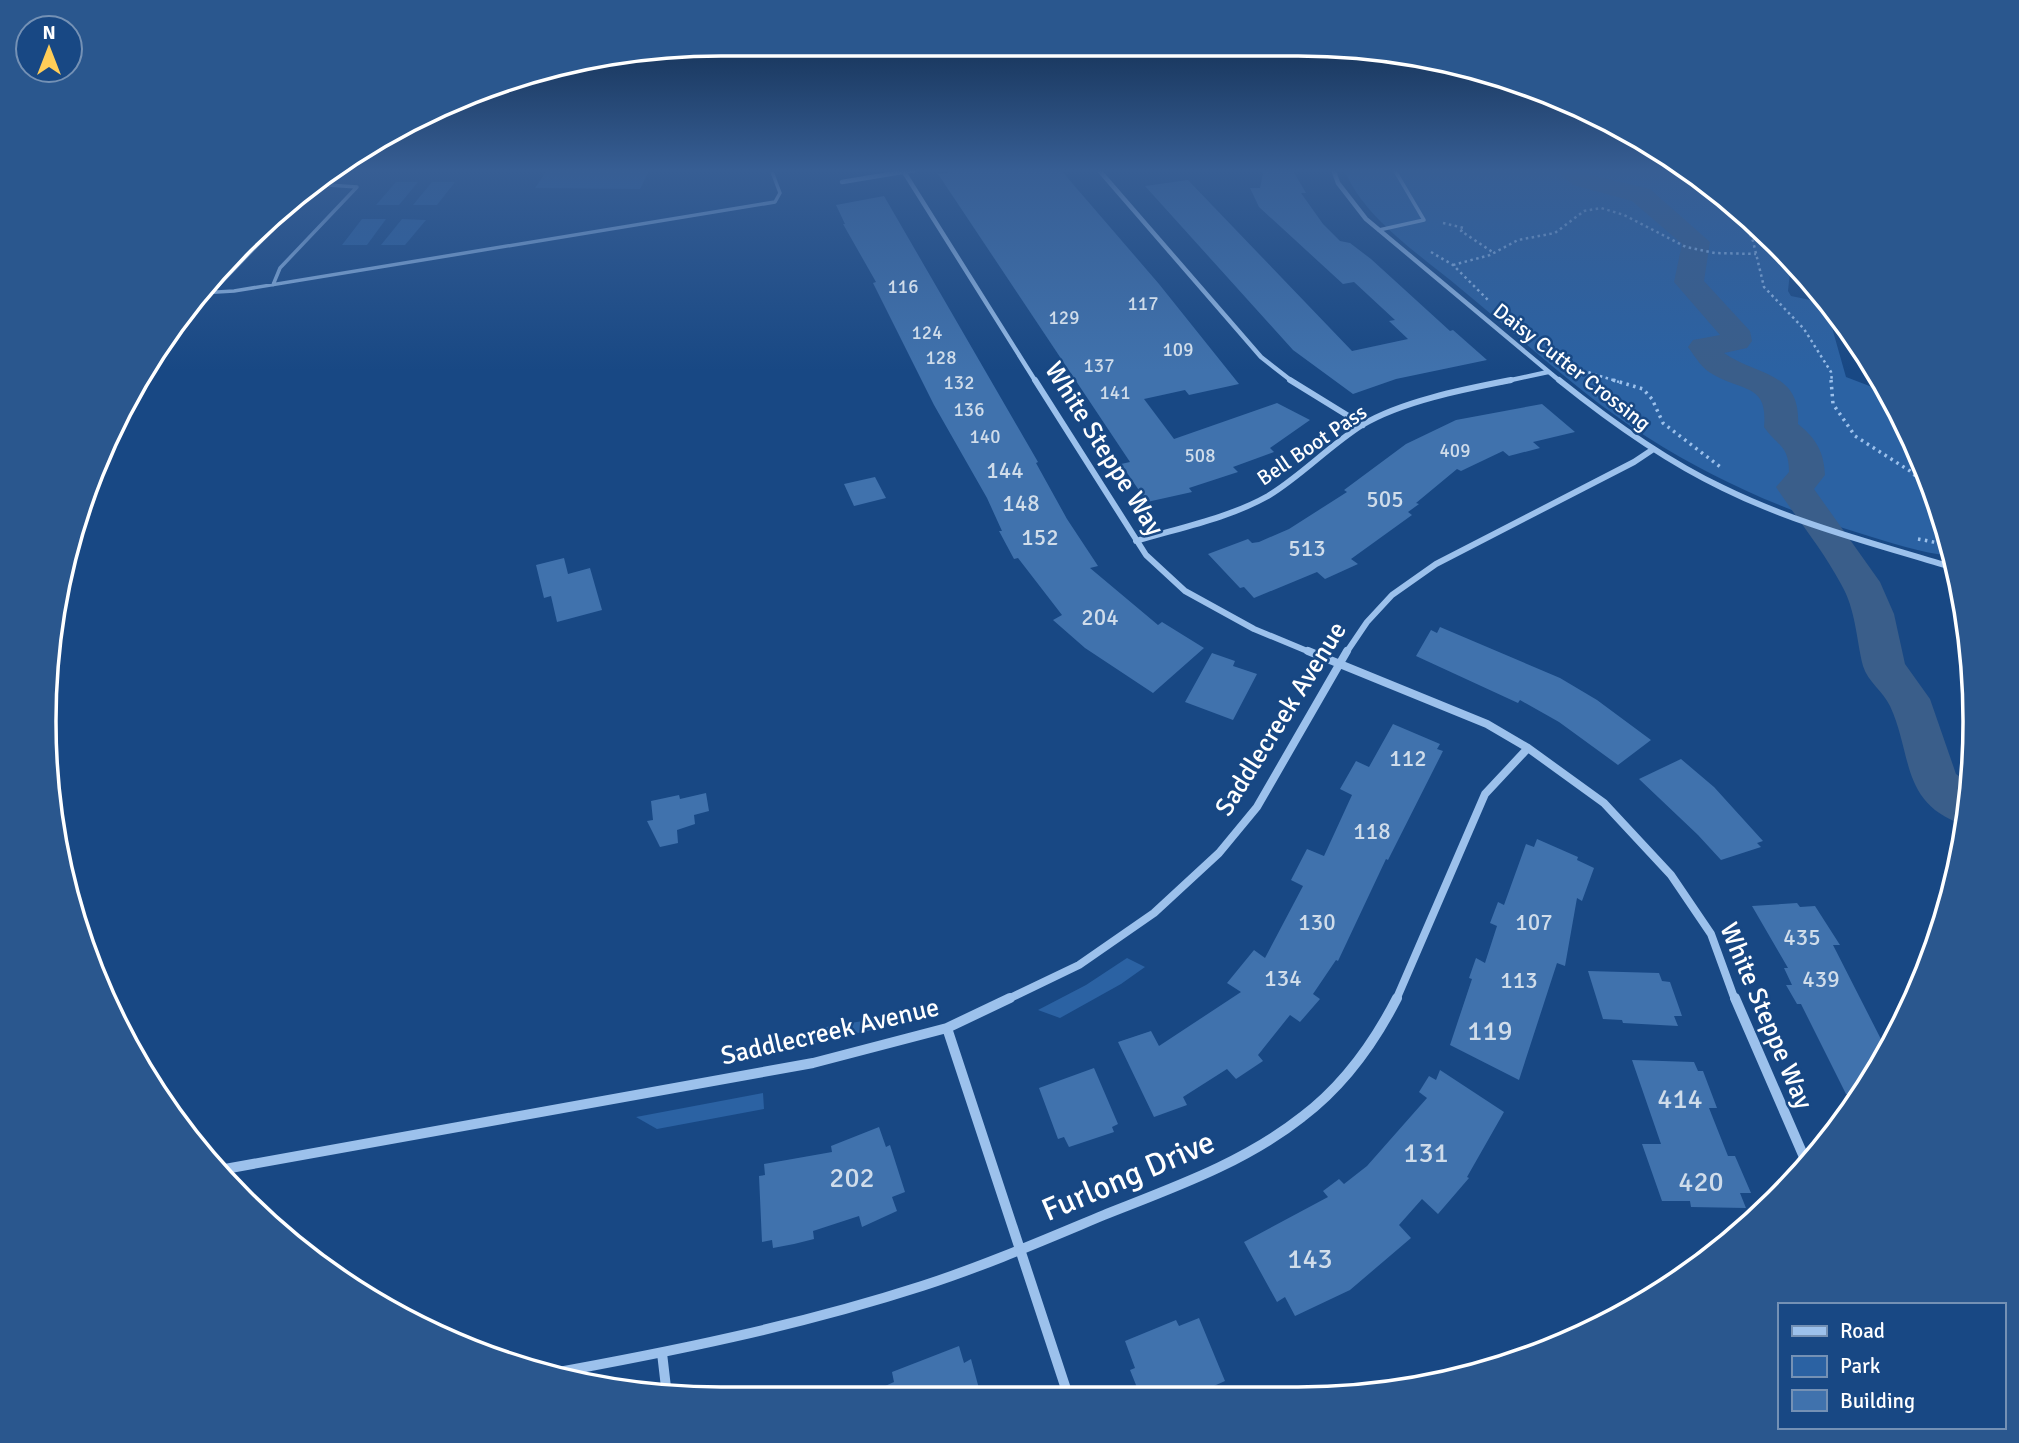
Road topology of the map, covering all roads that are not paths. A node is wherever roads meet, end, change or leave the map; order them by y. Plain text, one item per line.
1 (310, 236) edge
2 (567, 236) edge
3 (944, 236) edge
4 (1156, 236) edge
5 (1387, 236) edge
6 (263, 240) edge
7 (227, 277) edge
8 (273, 285) junction
9 (213, 293) edge
10 (1548, 372) junction
11 (1363, 425) junction
12 (1652, 450) junction
13 (1136, 541) junction
14 (1944, 565) edge
15 (1337, 665) junction
16 (1528, 747) junction
17 (947, 1028) junction
18 (1803, 1154) edge
19 (229, 1168) edge
20 (1020, 1248) junction
21 (662, 1353) junction
22 (571, 1369) edge
23 (666, 1385) edge
24 (1065, 1387) edge

1 - 8 lane
2 - 8 lane
3 - 13 street, White Steppe Way
4 - 11 street
5 - 10 street, Daisy Cutter Crossing
6 - 7 lane
8 - 9 lane
10 - 11 street, Bell Boot Pass
10 - 12 street, Daisy Cutter Crossing
11 - 13 street, Bell Boot Pass
12 - 14 street, Daisy Cutter Crossing
12 - 15 street, Saddlecreek Avenue
13 - 15 street, White Steppe Way
15 - 16 street, White Steppe Way
15 - 17 street, Saddlecreek Avenue
16 - 18 street, White Steppe Way
16 - 20 street, Furlong Drive
17 - 19 street, Saddlecreek Avenue
17 - 20 street
20 - 21 street, Furlong Drive
20 - 24 street
21 - 22 street, Furlong Drive
21 - 23 street

